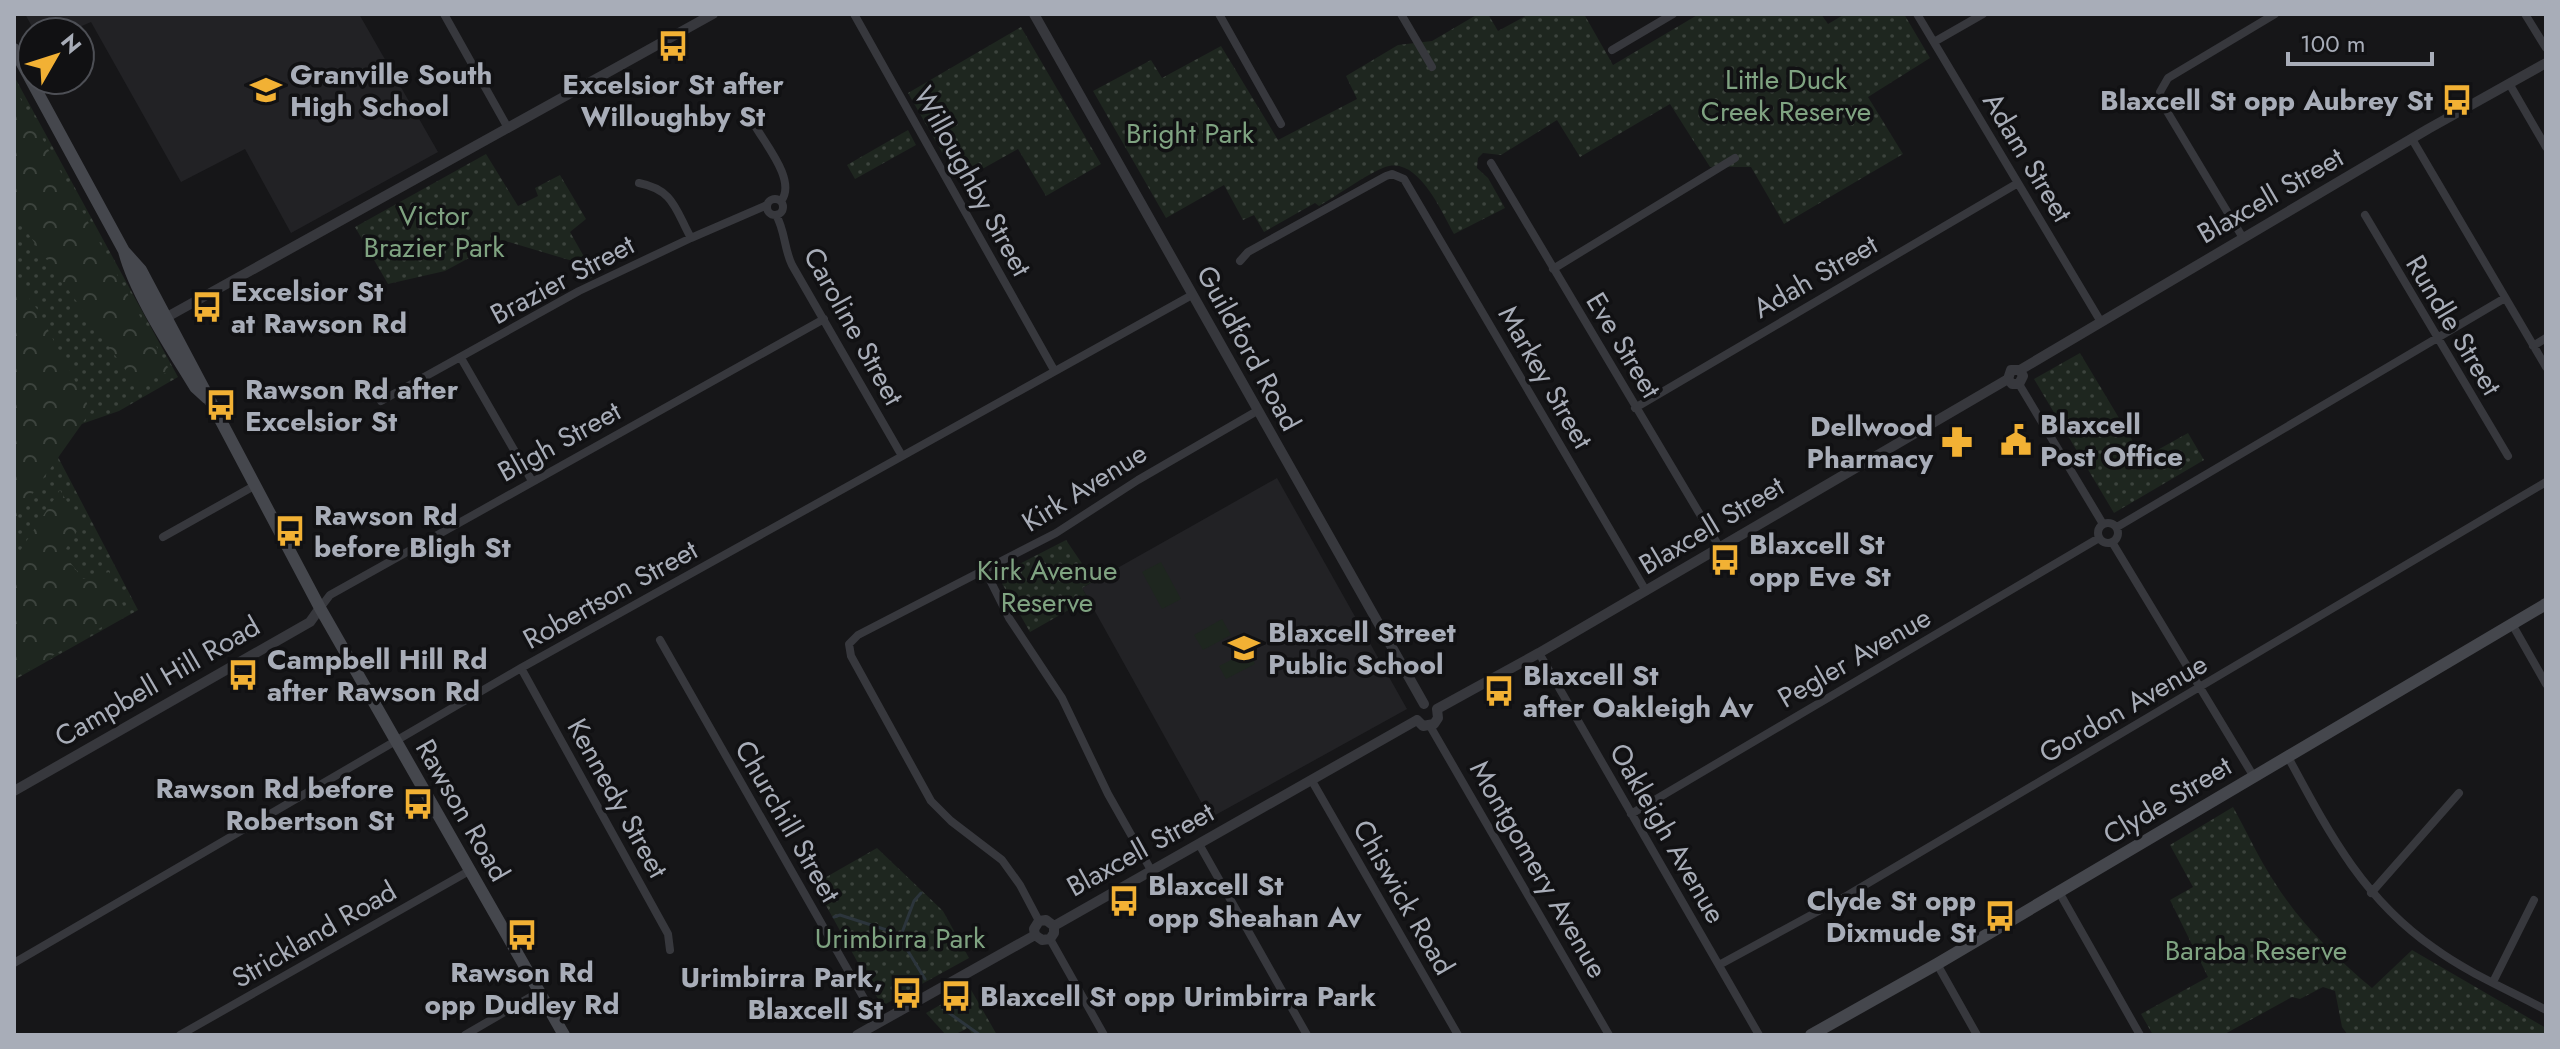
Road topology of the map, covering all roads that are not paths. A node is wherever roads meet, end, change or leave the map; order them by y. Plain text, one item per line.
1 (444, 14) edge
2 (713, 14) edge
3 (854, 14) edge
4 (1034, 14) edge
5 (1219, 14) edge
6 (1401, 14) edge
7 (1673, 14) edge
8 (1917, 14) edge
9 (1983, 14) edge
10 (2275, 14) edge
11 (2525, 14) edge
12 (1934, 42) junction
13 (2546, 48) edge
14 (14, 49) edge
15 (1612, 50) dead end
16 (2546, 63) edge
17 (1432, 67) dead end
18 (2510, 85) junction
19 (754, 124) dead end
20 (1281, 124) dead end
21 (508, 128) junction
22 (2412, 139) junction
23 (2546, 147) edge
24 (1735, 158) dead end
25 (1491, 163) dead end
26 (639, 183) dead end
27 (2018, 183) junction
28 (781, 201) junction
29 (767, 205) junction
30 (776, 215) junction
31 (2365, 215) dead end
32 (691, 238) junction
33 (2243, 238) junction
34 (124, 251) junction
35 (1240, 261) dead end
36 (1553, 269) junction
37 (138, 285) junction
38 (1192, 295) junction
39 (2505, 298) junction
40 (167, 317) junction
41 (824, 319) junction
42 (2101, 322) junction
43 (2437, 338) junction
44 (2546, 338) edge
45 (2533, 346) junction
46 (461, 358) junction
47 (2546, 367) edge
48 (1054, 370) junction
49 (2020, 370) junction
50 (186, 372) junction
51 (2008, 379) junction
52 (2019, 384) junction
53 (207, 398) junction
54 (381, 401) dead end
55 (1635, 408) junction
56 (1257, 411) junction
57 (902, 456) junction
58 (2508, 456) dead end
59 (532, 481) junction
60 (2546, 482) edge
61 (254, 486) junction
62 (2103, 524) junction
63 (2117, 527) junction
64 (163, 537) dead end
65 (2099, 538) junction
66 (2112, 542) junction
67 (1720, 548) junction
68 (985, 570) junction
69 (1646, 591) junction
70 (2546, 604) edge
71 (320, 608) junction
72 (2512, 624) junction
73 (660, 640) dead end
74 (1539, 653) junction
75 (521, 668) junction
76 (2546, 684) edge
77 (2201, 687) junction
78 (1424, 704) junction
79 (1437, 709) junction
80 (1417, 720) junction
81 (1430, 726) junction
82 (397, 742) junction
83 (2288, 757) junction
84 (2254, 777) junction
85 (1312, 781) junction
86 (14, 791) edge
87 (2459, 793) dead end
88 (1631, 814) junction
89 (1199, 844) junction
90 (1151, 870) junction
91 (469, 871) junction
92 (2059, 892) junction
93 (2371, 893) junction
94 (2534, 900) dead end
95 (1039, 921) junction
96 (1054, 926) junction
97 (1035, 935) junction
98 (1050, 939) junction
99 (670, 950) dead end
100 (14, 963) edge
101 (1937, 964) junction
102 (1719, 965) junction
103 (2493, 982) junction
104 (539, 992) junction
105 (2546, 1010) edge
106 (878, 1023) junction
107 (1814, 1034) edge
108 (180, 1035) edge
109 (465, 1035) edge
110 (564, 1035) edge
111 (857, 1035) edge
112 (1104, 1035) edge
113 (1307, 1035) edge
114 (1458, 1035) edge
115 (1609, 1035) edge
116 (1759, 1035) edge
117 (1977, 1035) edge
118 (2140, 1035) edge

1 - 21 street
2 - 21 street
3 - 48 street, Willoughby Street
4 - 38 street, Guildford Road
5 - 20 street
6 - 17 street
7 - 15 street
8 - 12 street, Adam Street
9 - 12 street
10 - 33 street
11 - 13 street
12 - 27 street, Adam Street
14 - 34 main road, Rawson Road
16 - 18 street, Blaxcell Street
18 - 22 street, Blaxcell Street
18 - 23 street
19 - 28 street
21 - 40 street
22 - 33 street, Blaxcell Street
22 - 39 street
24 - 36 street
25 - 36 street, Eve Street
26 - 32 street
27 - 42 street, Adam Street
27 - 55 street, Adah Street
28 - 29 street
28 - 30 street
29 - 30 street
29 - 32 street, Brazier Street
30 - 41 street, Caroline Street
31 - 43 street, Rundle Street
32 - 46 street, Brazier Street
33 - 42 street, Blaxcell Street
34 - 37 main road, Rawson Road
34 - 40 main road, Rawson Road
35 - 69 street, Markey Street
36 - 55 street, Eve Street
37 - 40 main road
37 - 50 main road, Rawson Road
38 - 48 street, Robertson Street
38 - 56 street, Guildford Road
39 - 43 street
39 - 45 street
40 - 50 main road
40 - 53 main road, Rawson Road
41 - 57 street, Caroline Street
41 - 59 street, Bligh Street
42 - 49 street, Blaxcell Street
43 - 58 street, Rundle Street
43 - 63 street
44 - 45 street
45 - 47 street
46 - 54 street, Brazier Street
46 - 59 street
48 - 57 street, Robertson Street
49 - 51 street
49 - 52 street
50 - 53 main road, Rawson Road
51 - 52 street
51 - 67 street, Blaxcell Street
52 - 62 street
53 - 61 main road, Rawson Road
55 - 67 street, Eve Street
56 - 68 street, Kirk Avenue
56 - 78 street, Guildford Road
57 - 75 street, Robertson Street
59 - 71 street, Bligh Street
60 - 77 street, Gordon Avenue
61 - 64 street
61 - 71 main road, Rawson Road
62 - 63 street
62 - 65 street
63 - 66 street
65 - 66 street
65 - 88 street, Pegler Avenue
66 - 77 street
67 - 69 street, Blaxcell Street
68 - 90 street
68 - 95 street, Kirk Avenue
69 - 74 street, Blaxcell Street
70 - 72 main road, Clyde Street
71 - 82 main road, Rawson Road
71 - 86 street, Campbell Hill Road
72 - 76 street
72 - 83 main road, Clyde Street
73 - 106 street, Churchill Street
74 - 79 street, Blaxcell Street
74 - 88 street, Oakleigh Avenue
75 - 82 street, Robertson Street
75 - 99 street, Kennedy Street
77 - 84 street
77 - 102 street, Gordon Avenue
78 - 79 street
78 - 80 street
79 - 81 street
80 - 81 street
80 - 85 street, Blaxcell Street
81 - 115 street, Montgomery Avenue
82 - 91 main road, Rawson Road
82 - 100 street, Robertson Street
83 - 84 main road, Clyde Street
83 - 93 street
84 - 92 main road, Clyde Street
85 - 89 street, Blaxcell Street
85 - 114 street, Chiswick Road
87 - 93 street
88 - 102 street, Oakleigh Avenue
89 - 90 street, Blaxcell Street
89 - 113 street
90 - 96 street, Blaxcell Street
91 - 104 main road, Rawson Road
91 - 108 street, Strickland Road
92 - 101 main road, Clyde Street
92 - 118 street
93 - 103 street
94 - 103 street
95 - 96 street
95 - 97 street
96 - 98 street
97 - 98 street
97 - 106 street
98 - 112 street
101 - 107 main road, Clyde Street
101 - 117 street
102 - 116 street, Oakleigh Avenue
103 - 105 street
104 - 109 street
104 - 110 main road, Rawson Road
106 - 111 street

